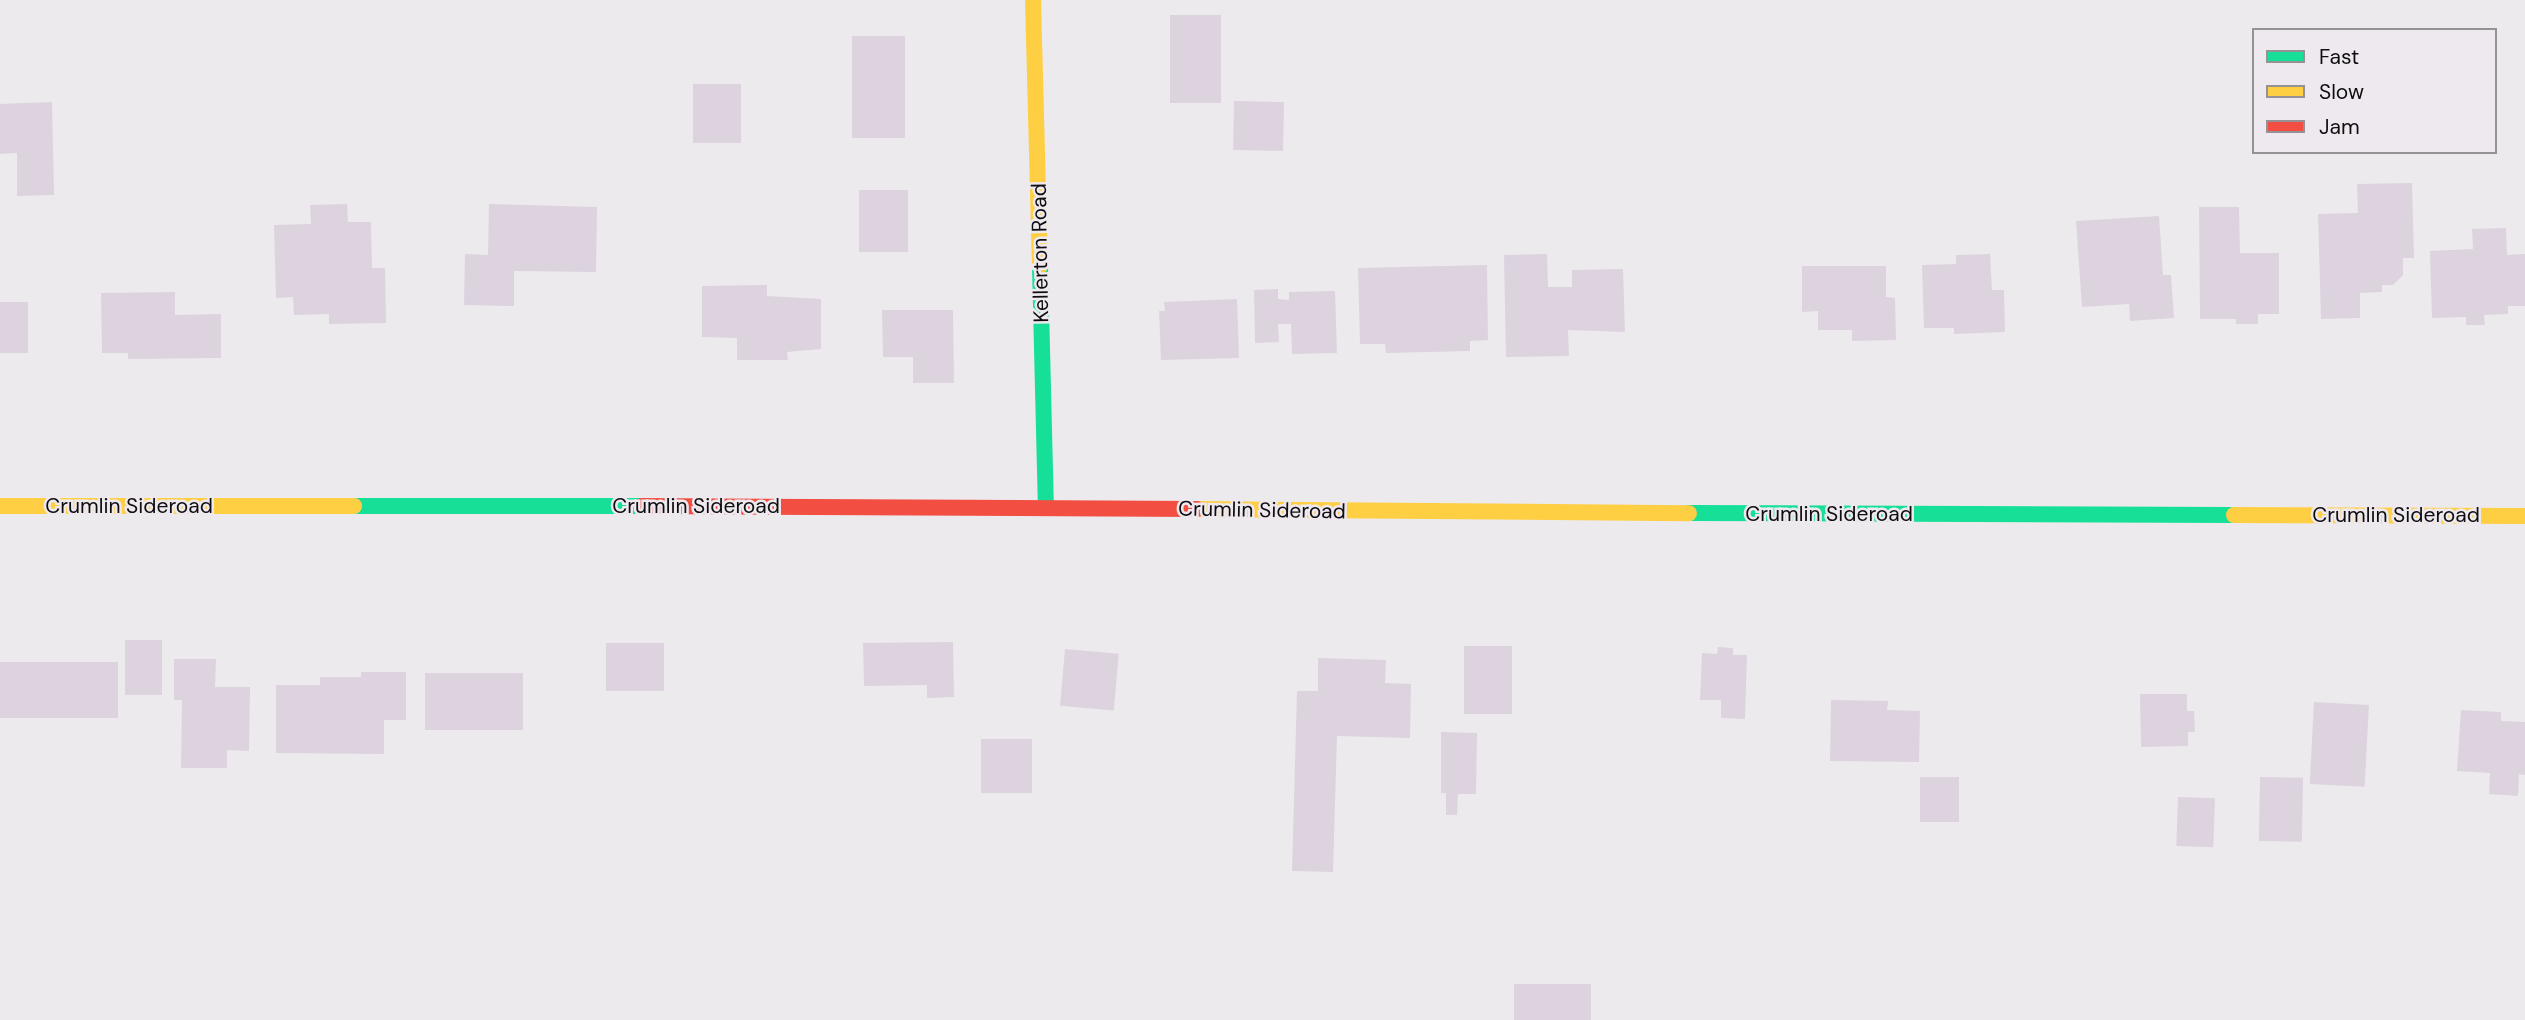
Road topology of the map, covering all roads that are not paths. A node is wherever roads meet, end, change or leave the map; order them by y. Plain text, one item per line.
1 (1033, 0) edge
2 (0, 506) edge
3 (1046, 506) junction
4 (2525, 516) edge

1 - 3 street, Kellerton Road
2 - 3 street, Crumlin Sideroad
3 - 4 street, Crumlin Sideroad

